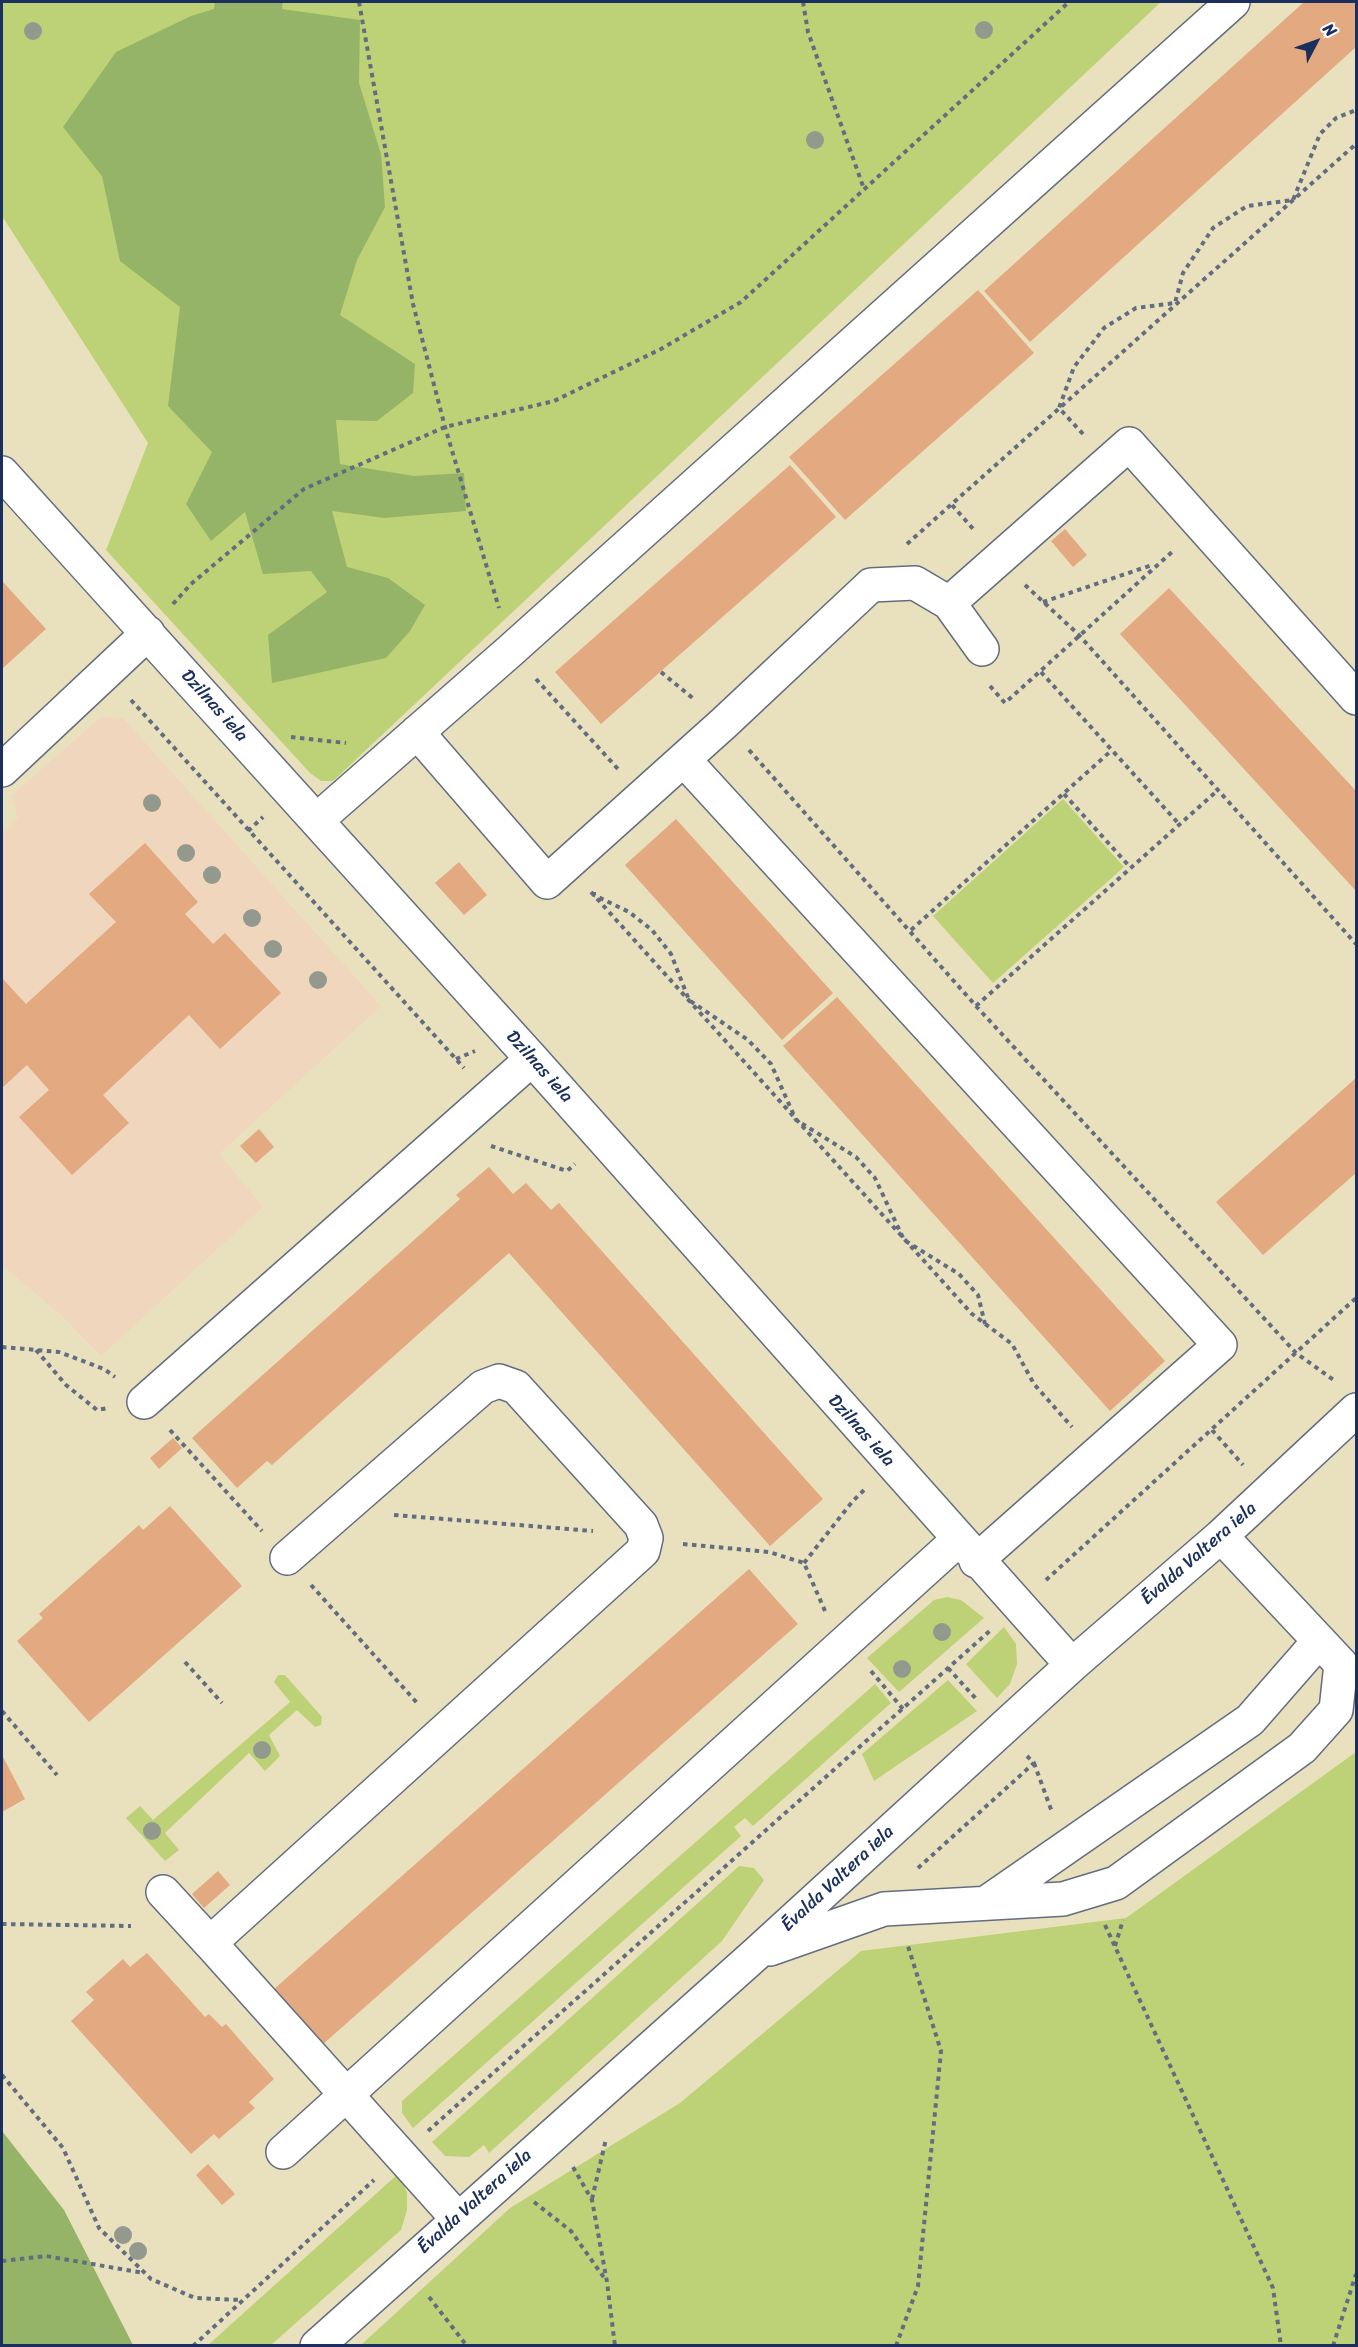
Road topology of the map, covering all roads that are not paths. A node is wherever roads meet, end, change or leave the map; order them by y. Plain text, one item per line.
1 (1233, 2) edge
2 (2, 473) edge
3 (949, 603) junction
4 (148, 633) junction
5 (982, 649) road end
6 (1356, 698) edge
7 (407, 740) junction
8 (684, 759) junction
9 (2, 770) edge
10 (317, 820) junction
11 (532, 1059) junction
12 (1348, 1397) edge
13 (144, 1402) road end
14 (1221, 1536) junction
15 (967, 1550) junction
16 (287, 1558) dead end
17 (1319, 1641) junction
18 (1072, 1665) junction
19 (163, 1892) dead end
20 (986, 1903) junction
21 (210, 1943) junction
22 (757, 1953) junction
23 (346, 2095) junction
24 (283, 2152) dead end
25 (457, 2218) junction
26 (317, 2346) edge

1 - 7 street
2 - 4 street, Dzilnas iela
3 - 5 street
3 - 6 street
3 - 8 street
4 - 9 street
4 - 10 street, Dzilnas iela
7 - 8 street
7 - 10 street
8 - 15 street
10 - 11 street, Dzilnas iela
11 - 13 street
11 - 15 street, Dzilnas iela
12 - 14 street, Ēvalda Valtera iela
14 - 17 street
14 - 18 street, Ēvalda Valtera iela
15 - 18 street, Dzilnas iela
15 - 23 street
16 - 21 street
17 - 20 street
17 - 20 street
18 - 22 street, Ēvalda Valtera iela
19 - 21 street
20 - 22 street
21 - 23 street
22 - 25 street, Ēvalda Valtera iela
23 - 24 street
23 - 25 street
25 - 26 street, Ēvalda Valtera iela

